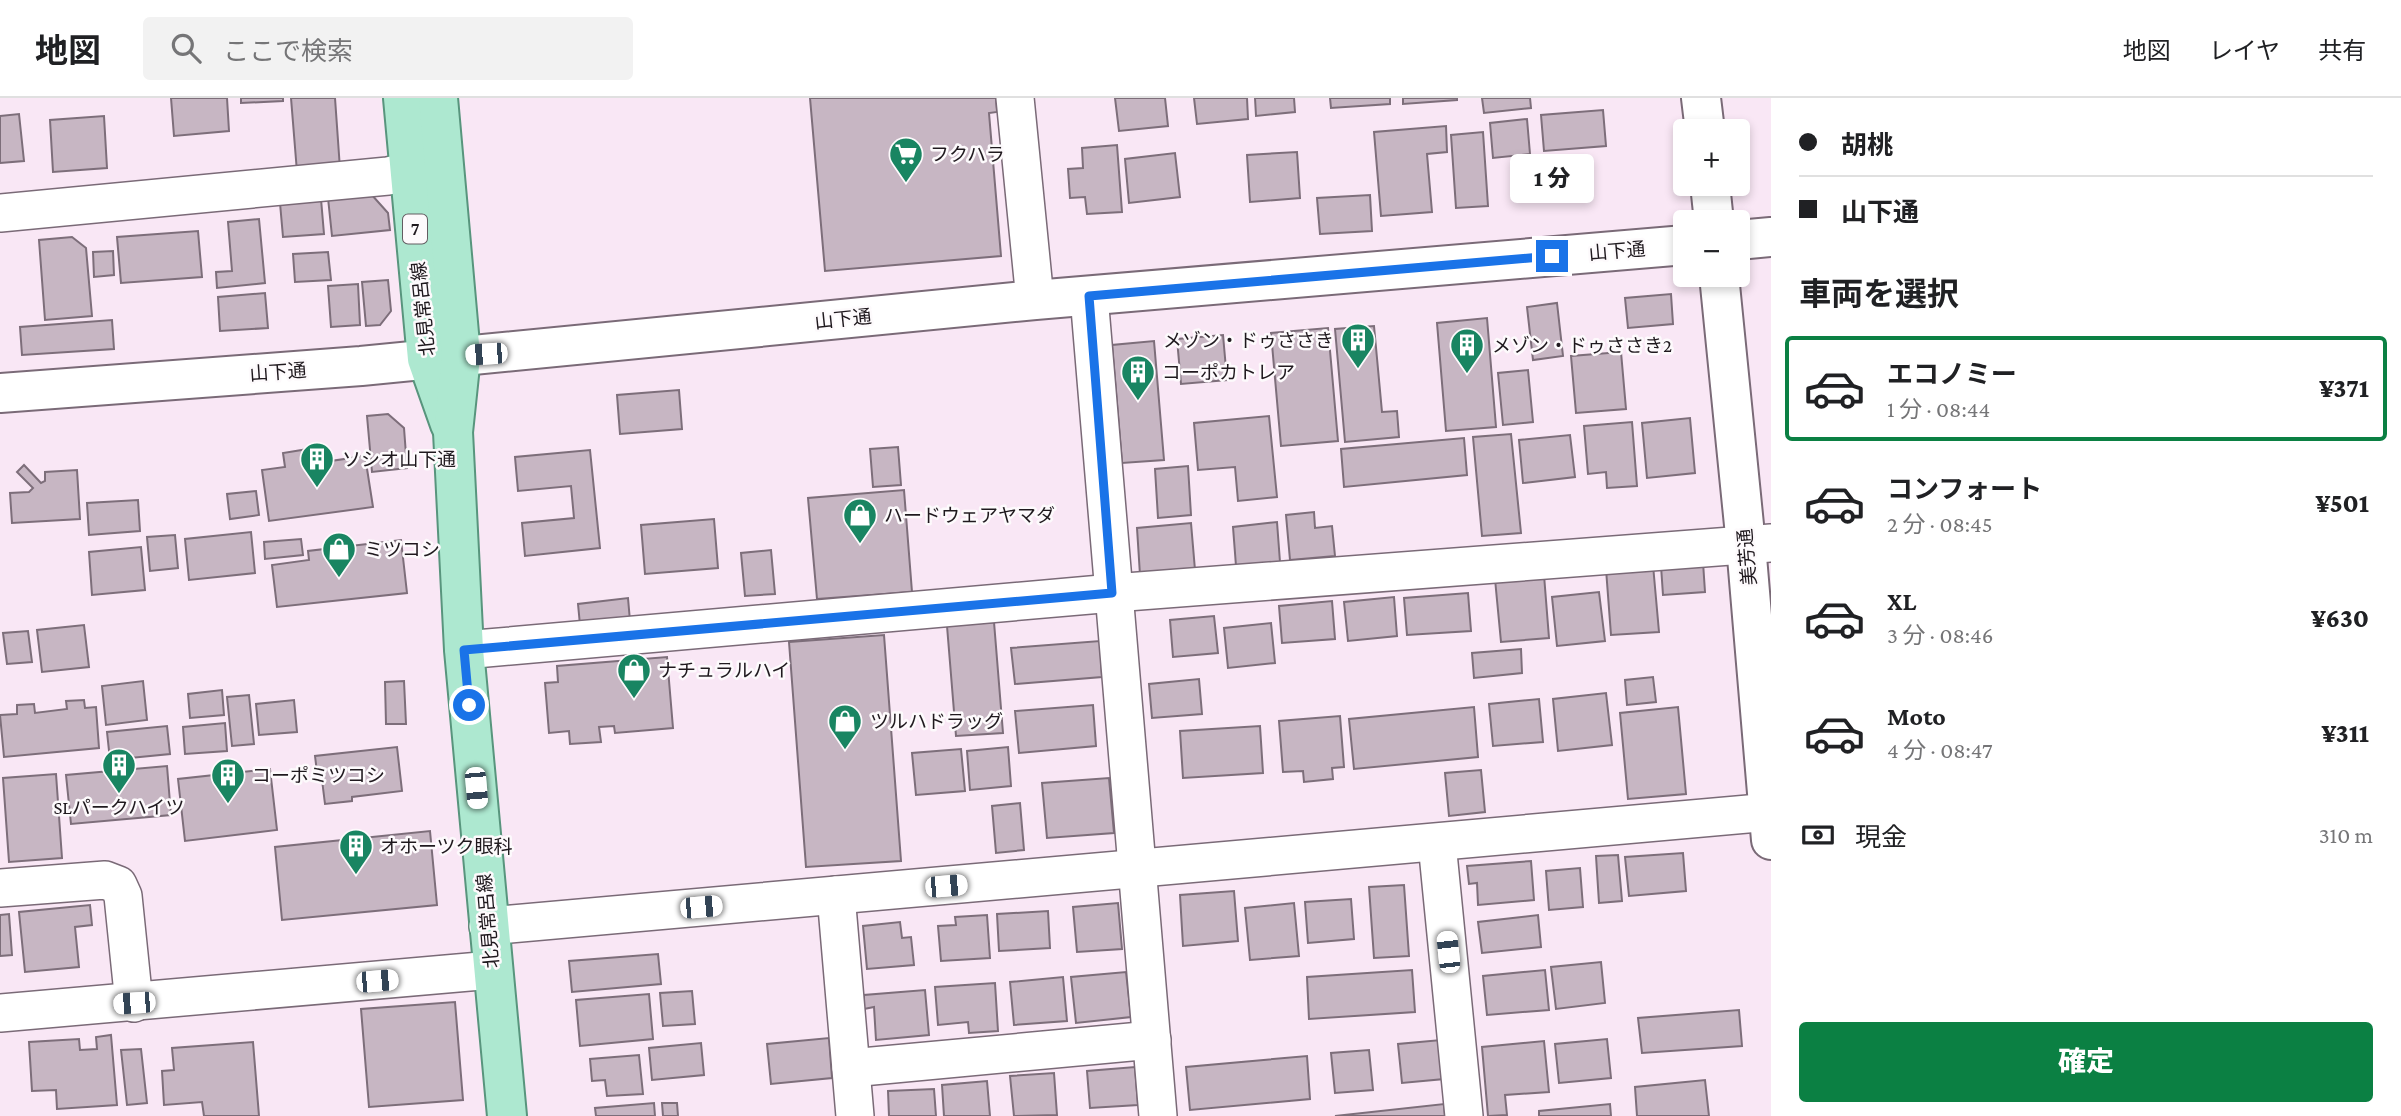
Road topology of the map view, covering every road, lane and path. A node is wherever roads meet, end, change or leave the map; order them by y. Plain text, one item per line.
1 (403, 98) edge
2 (438, 98) edge
3 (1015, 98) edge
4 (1701, 98) edge
5 (1703, 119) edge
6 (409, 171) junction
7 (0, 213) edge
8 (1771, 237) edge
9 (1750, 239) edge
10 (1673, 246) edge
11 (1721, 287) edge
12 (1089, 296) junction
13 (1035, 300) junction
14 (444, 357) junction
15 (0, 393) edge
16 (1758, 544) edge
17 (1112, 593) junction
18 (464, 650) junction
19 (1770, 822) edge
20 (1437, 843) junction
21 (1139, 870) junction
22 (0, 888) edge
23 (836, 895) junction
24 (488, 926) junction
25 (492, 971) junction
26 (134, 1003) junction
27 (0, 1013) edge
28 (1152, 1040) junction
29 (851, 1068) junction
30 (507, 1116) edge
31 (855, 1116) edge
32 (1158, 1116) edge
33 (1464, 1116) edge

1 - 6 main road, 北見常呂線 / 7
2 - 14 main road, 北見常呂線 / 7
3 - 13 street
4 - 5 street
6 - 7 street
6 - 14 main road, 北見常呂線 / 7
8 - 9 street
10 - 12 street, 山下通
11 - 16 street, 美芳通
12 - 13 street, 山下通
12 - 17 street
13 - 14 street, 山下通
14 - 15 street, 山下通
14 - 18 main road, 北見常呂線 / 7
16 - 17 street
16 - 19 street, 美芳通
17 - 18 street
17 - 21 street
18 - 24 main road, 北見常呂線 / 7
19 - 20 street
20 - 21 street
20 - 33 street
21 - 23 street
21 - 28 street
22 - 26 street
23 - 24 street
23 - 29 street
24 - 25 main road, 北見常呂線 / 7
25 - 26 street
25 - 30 main road, 北見常呂線 / 7
26 - 27 street
28 - 29 street
28 - 32 street
29 - 31 street

